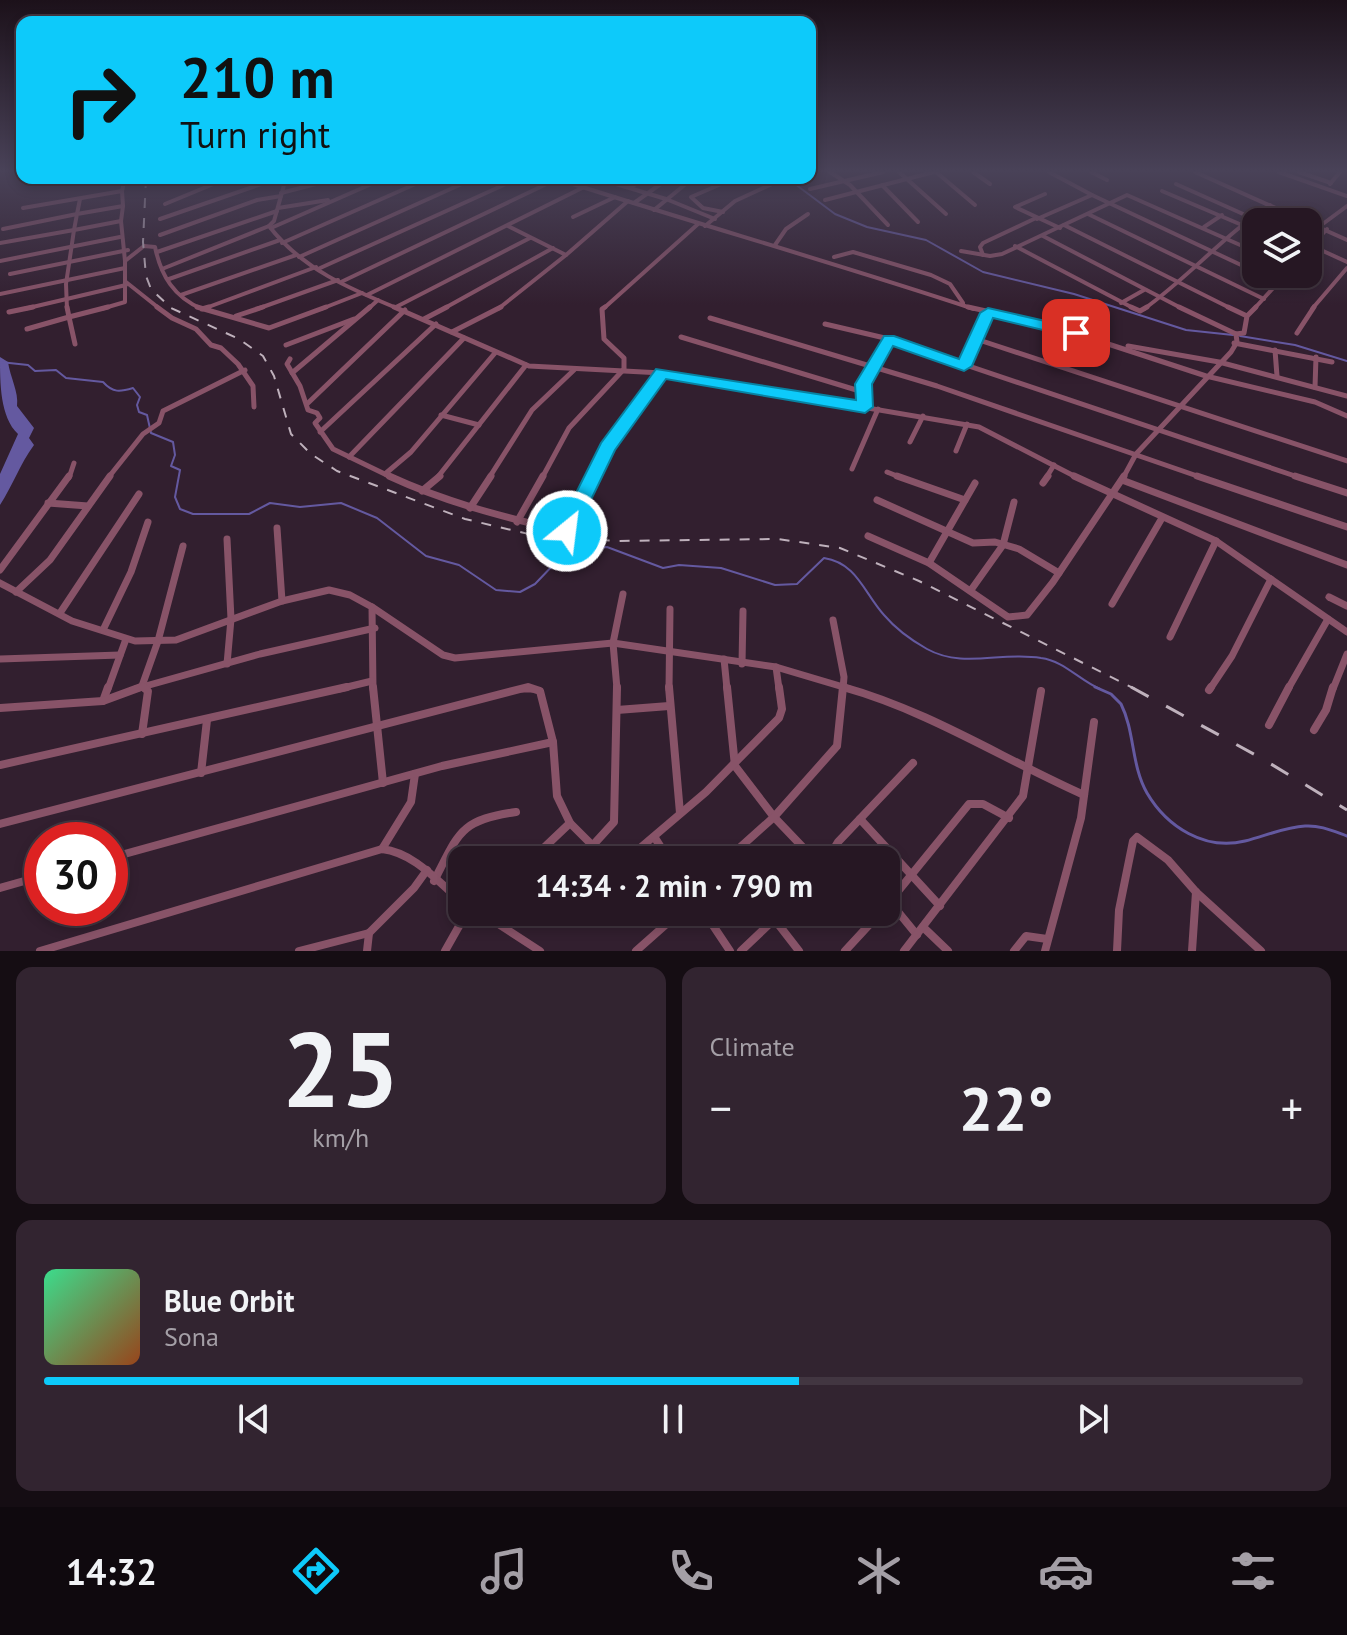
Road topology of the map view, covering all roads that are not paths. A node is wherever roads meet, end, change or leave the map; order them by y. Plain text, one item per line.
1 (65, 216) edge
2 (77, 216) edge
3 (122, 216) edge
4 (168, 216) edge
5 (212, 216) edge
6 (257, 216) edge
7 (275, 216) edge
8 (295, 216) edge
9 (340, 216) edge
10 (388, 216) edge
11 (433, 216) edge
12 (475, 216) edge
13 (526, 216) edge
14 (613, 216) edge
15 (674, 216) edge
16 (709, 216) edge
17 (718, 216) edge
18 (805, 216) edge
19 (880, 216) edge
20 (913, 216) edge
21 (1032, 216) edge
22 (1043, 216) edge
23 (1083, 216) edge
24 (1093, 216) edge
25 (1138, 216) edge
26 (1179, 216) edge
27 (1220, 216) edge
28 (1225, 216) edge
29 (160, 219) dead end
30 (715, 219) junction
31 (1037, 219) junction
32 (121, 221) junction
33 (918, 222) dead end
34 (698, 224) junction
35 (888, 225) dead end
36 (1242, 225) joint
37 (508, 226) junction
38 (705, 226) junction
39 (1062, 226) junction
40 (270, 227) junction
41 (1204, 227) junction
42 (1322, 227) edge
43 (3, 229) dead end
44 (1327, 229) junction
45 (74, 230) junction
46 (1322, 234) edge
47 (160, 235) dead end
48 (1043, 236) junction
49 (120, 237) junction
50 (530, 238) junction
51 (1227, 238) junction
52 (1347, 240) edge
53 (281, 242) junction
54 (0, 243) edge
55 (775, 245) junction
56 (1242, 245) edge
57 (72, 246) junction
58 (1015, 246) junction
59 (140, 248) junction
60 (553, 248) junction
61 (125, 251) junction
62 (961, 251) dead end
63 (157, 252) junction
64 (1214, 252) junction
65 (1322, 252) edge
66 (566, 255) junction
67 (983, 255) junction
68 (298, 256) junction
69 (834, 257) dead end
70 (0, 261) edge
71 (69, 262) junction
72 (125, 264) junction
73 (1242, 265) edge
74 (1347, 265) edge
75 (1195, 266) junction
76 (317, 268) junction
77 (162, 269) junction
78 (10, 274) dead end
79 (169, 279) junction
80 (64, 281) junction
81 (339, 281) junction
82 (1177, 282) junction
83 (126, 284) junction
84 (1274, 288) edge
85 (1144, 290) junction
86 (0, 294) edge
87 (364, 294) junction
88 (181, 295) junction
89 (1159, 296) junction
90 (64, 299) junction
91 (1264, 299) junction
92 (378, 300) junction
93 (963, 303) junction
94 (1121, 303) junction
95 (396, 307) junction
96 (202, 309) junction
97 (405, 310) junction
98 (9, 312) dead end
99 (988, 313) junction
100 (1247, 316) junction
101 (69, 317) junction
102 (233, 317) junction
103 (356, 318) junction
104 (710, 318) dead end
105 (424, 319) junction
106 (436, 324) junction
107 (825, 324) dead end
108 (27, 329) dead end
109 (452, 332) junction
110 (1297, 333) dead end
111 (1236, 334) junction
112 (681, 337) dead end
113 (464, 338) junction
114 (889, 339) junction
115 (976, 339) junction
116 (1104, 341) junction
117 (1234, 343) junction
118 (75, 344) dead end
119 (286, 345) dead end
120 (1275, 350) junction
121 (495, 353) junction
122 (1316, 357) junction
123 (290, 359) dead end
124 (1219, 362) junction
125 (1332, 362) dead end
126 (526, 365) junction
127 (871, 366) junction
128 (964, 366) junction
129 (575, 369) junction
130 (624, 369) junction
131 (245, 370) junction
132 (292, 373) junction
133 (662, 373) junction
134 (1206, 376) junction
135 (1277, 376) junction
136 (1315, 387) junction
137 (863, 392) junction
138 (1347, 396) edge
139 (308, 403) junction
140 (254, 407) dead end
141 (865, 407) junction
142 (1179, 407) junction
143 (878, 409) junction
144 (441, 415) junction
145 (923, 416) junction
146 (1347, 416) edge
147 (967, 424) junction
148 (479, 425) junction
149 (1157, 429) junction
150 (320, 432) junction
151 (910, 442) dead end
152 (956, 451) dead end
153 (1136, 454) junction
154 (349, 457) junction
155 (1347, 461) edge
156 (74, 463) dead end
157 (1054, 465) junction
158 (852, 469) dead end
159 (887, 472) dead end
160 (385, 474) junction
161 (1122, 480) junction
162 (975, 483) dead end
163 (1043, 483) dead end
164 (422, 491) junction
165 (1113, 492) junction
166 (1347, 493) edge
167 (139, 494) dead end
168 (877, 500) dead end
169 (965, 500) junction
170 (1014, 502) dead end
171 (48, 503) junction
172 (88, 506) junction
173 (470, 508) junction
174 (1162, 518) junction
175 (148, 522) dead end
176 (517, 522) junction
177 (1347, 527) edge
178 (277, 528) dead end
179 (949, 530) junction
180 (868, 536) dead end
181 (227, 539) dead end
182 (1216, 541) junction
183 (1003, 545) junction
184 (183, 546) dead end
185 (929, 563) junction
186 (1347, 565) edge
187 (0, 570) edge
188 (1059, 573) junction
189 (1271, 579) junction
190 (0, 583) edge
191 (971, 590) junction
192 (16, 592) junction
193 (623, 594) dead end
194 (1329, 597) dead end
195 (282, 601) junction
196 (1112, 604) dead end
197 (1347, 606) edge
198 (372, 607) junction
199 (670, 609) dead end
200 (743, 611) dead end
201 (60, 613) junction
202 (231, 619) junction
203 (1328, 619) junction
204 (833, 620) dead end
205 (375, 628) junction
206 (103, 630) junction
207 (1347, 632) edge
208 (1170, 637) dead end
209 (126, 639) junction
210 (158, 641) junction
211 (613, 643) junction
212 (667, 649) junction
213 (1347, 654) edge
214 (120, 655) junction
215 (0, 659) edge
216 (724, 659) junction
217 (227, 664) junction
218 (742, 664) junction
219 (776, 667) junction
220 (372, 681) junction
221 (142, 686) junction
222 (843, 688) junction
223 (1209, 690) dead end
224 (1041, 691) dead end
225 (103, 701) junction
226 (669, 706) junction
227 (0, 708) edge
228 (617, 710) junction
229 (207, 720) junction
230 (1094, 722) dead end
231 (1269, 725) dead end
232 (379, 727) junction
233 (1314, 730) dead end
234 (142, 734) junction
235 (553, 742) junction
236 (913, 763) dead end
237 (0, 765) edge
238 (735, 766) junction
239 (1025, 769) junction
240 (201, 773) junction
241 (415, 774) junction
242 (383, 783) junction
243 (1084, 795) junction
244 (516, 812) dead end
245 (680, 813) junction
246 (774, 817) junction
247 (1009, 818) junction
248 (860, 819) junction
249 (570, 823) junction
250 (0, 824) edge
251 (655, 838) junction
252 (594, 844) joint
253 (546, 846) edge
254 (644, 846) edge
255 (660, 846) edge
256 (742, 846) edge
257 (802, 846) edge
258 (838, 846) edge
259 (382, 849) junction
260 (128, 853) edge
261 (427, 870) junction
262 (912, 873) junction
263 (24, 881) edge
264 (434, 881) junction
265 (0, 888) edge
266 (900, 888) edge
267 (448, 892) edge
268 (1196, 892) junction
269 (940, 906) junction
270 (900, 914) edge
271 (459, 926) edge
272 (501, 926) edge
273 (664, 926) edge
274 (713, 926) edge
275 (768, 926) edge
276 (785, 926) edge
277 (868, 926) edge
278 (920, 931) junction
279 (369, 933) junction
280 (1047, 939) junction
281 (524, 947) edge
282 (40, 951) edge
283 (299, 951) edge
284 (367, 951) edge
285 (445, 951) edge
286 (540, 951) edge
287 (636, 951) edge
288 (730, 951) edge
289 (741, 951) edge
290 (799, 951) edge
291 (845, 951) edge
292 (904, 951) edge
293 (948, 951) edge
294 (1014, 951) edge
295 (1045, 951) edge
296 (1117, 951) edge
297 (1192, 951) edge
298 (1261, 951) edge

1 - 43 street
2 - 45 street
3 - 32 street
4 - 29 street
5 - 47 street
6 - 63 street
7 - 40 street
8 - 40 street
9 - 53 street
10 - 68 street
11 - 76 street
12 - 81 street
13 - 37 street
14 - 66 street
15 - 34 street
16 - 30 street
17 - 30 street
18 - 55 street
19 - 35 street
20 - 33 street
21 - 31 street
22 - 31 street
23 - 39 street
24 - 75 street
25 - 64 street
26 - 41 street
27 - 41 street
28 - 36 street
30 - 38 street
31 - 39 street
31 - 67 street
32 - 45 street
32 - 49 street
34 - 38 street
34 - 130 street
36 - 51 street
37 - 50 street
37 - 87 street
38 - 55 street
39 - 48 street
39 - 82 street
40 - 53 street
40 - 77 street
41 - 51 street
42 - 44 street
44 - 46 street
44 - 52 street
45 - 54 street
45 - 57 street
48 - 58 street
48 - 85 street
49 - 57 street
49 - 61 street
50 - 60 street
50 - 95 street
51 - 56 street
51 - 64 street
53 - 68 street
53 - 79 street
55 - 93 street
57 - 70 street
57 - 71 street
58 - 67 street
58 - 94 street
59 - 61 street
59 - 63 street
59 - 72 street
60 - 66 street
60 - 105 street
61 - 71 street
61 - 72 street
62 - 67 street
63 - 77 street
64 - 73 street
64 - 75 street
65 - 74 street
66 - 109 street
68 - 76 street
68 - 88 street
69 - 93 street
71 - 78 street
71 - 80 street
72 - 80 street
72 - 83 street
74 - 110 street
75 - 82 street
75 - 91 street
76 - 81 street
76 - 96 street
77 - 79 street
79 - 88 street
80 - 86 street
80 - 90 street
81 - 87 street
81 - 102 street
82 - 89 street
82 - 100 street
83 - 90 street
83 - 101 street
83 - 131 street
84 - 91 street
85 - 89 street
85 - 94 street
87 - 92 street
87 - 102 street
88 - 96 street
89 - 94 street
89 - 111 street
90 - 98 street
90 - 101 street
91 - 100 street
92 - 95 street
92 - 103 street
93 - 99 street
95 - 97 street
96 - 102 street
97 - 105 street
97 - 139 street
99 - 115 street
99 - 116 street
100 - 111 street
101 - 108 street
101 - 118 street
103 - 119 street
103 - 132 street
104 - 127 street
105 - 106 street
106 - 109 street
106 - 150 street
107 - 114 street
109 - 113 street
111 - 117 street
112 - 137 street
113 - 121 street
113 - 154 street
114 - 127 street
114 - 128 street
115 - 128 street
115 - 142 street
116 - 124 street
116 - 134 street
117 - 120 street
117 - 124 street
120 - 122 street
120 - 135 street
121 - 126 street
121 - 144 street
122 - 125 street
122 - 136 street
123 - 132 street
124 - 134 street
124 - 135 street
126 - 129 street
126 - 148 street
127 - 137 street
127 - 153 street
128 - 149 street
129 - 130 street
129 - 173 street
130 - 133 street
130 - 176 street
131 - 140 street
131 - 172 street
132 - 139 street
133 - 141 street
133 - 176 street
134 - 142 street
134 - 146 street
135 - 136 street
136 - 138 street
137 - 141 street
139 - 150 street
141 - 143 street
142 - 149 street
142 - 155 street
143 - 145 street
143 - 158 street
144 - 148 street
144 - 160 street
145 - 147 street
145 - 151 street
147 - 152 street
147 - 157 street
148 - 164 street
149 - 153 street
149 - 166 street
150 - 154 street
153 - 161 street
153 - 177 street
154 - 160 street
156 - 171 street
157 - 163 street
157 - 165 street
159 - 169 street
160 - 164 street
161 - 165 street
161 - 186 street
162 - 169 street
164 - 173 street
165 - 174 street
165 - 188 street
167 - 201 street
168 - 179 street
169 - 179 street
170 - 183 street
171 - 172 street
171 - 187 street
172 - 192 street
173 - 176 street
174 - 182 street
174 - 196 street
175 - 206 street
178 - 195 street
179 - 183 street
179 - 185 street
180 - 185 street
181 - 202 street
182 - 189 street
182 - 208 street
183 - 188 street
183 - 191 street
184 - 210 street
185 - 191 street
188 - 191 street
189 - 203 street
189 - 223 street
190 - 192 street
192 - 201 street
193 - 211 street
194 - 197 street
195 - 198 street
195 - 202 street
198 - 205 street
198 - 211 street
199 - 212 street
200 - 218 street
201 - 206 street
202 - 210 street
202 - 217 street
203 - 207 street
203 - 231 street
204 - 222 street
205 - 217 street
205 - 220 street
206 - 209 street
209 - 210 street
209 - 214 street
210 - 221 street
211 - 212 street
211 - 228 street
212 - 216 street
212 - 226 street
213 - 233 street
214 - 215 street
214 - 225 street
216 - 218 street
216 - 238 street
217 - 221 street
218 - 219 street
219 - 222 street
219 - 238 street
220 - 229 street
220 - 232 street
221 - 225 street
221 - 234 street
222 - 239 street
222 - 246 street
224 - 239 street
225 - 227 street
226 - 228 street
226 - 245 street
228 - 252 street
229 - 234 street
229 - 240 street
230 - 243 street
232 - 235 street
232 - 240 street
232 - 242 street
234 - 237 street
235 - 241 street
235 - 249 street
236 - 248 street
238 - 245 street
238 - 246 street
239 - 243 street
239 - 247 street
240 - 250 street
241 - 242 street
241 - 259 street
242 - 260 street
243 - 280 street
244 - 264 street
245 - 251 street
246 - 256 street
246 - 257 street
247 - 262 street
247 - 269 street
248 - 258 street
248 - 262 street
249 - 252 street
249 - 253 street
251 - 254 street
251 - 255 street
259 - 261 street
259 - 282 street
261 - 264 street
261 - 279 street
262 - 266 street
262 - 269 street
263 - 265 street
264 - 267 street
268 - 296 street
268 - 297 street
268 - 298 street
269 - 278 street
270 - 278 street
271 - 285 street
272 - 281 street
273 - 287 street
274 - 288 street
275 - 289 street
276 - 290 street
277 - 291 street
278 - 292 street
278 - 293 street
279 - 283 street
279 - 284 street
280 - 294 street
280 - 295 street
281 - 286 street

